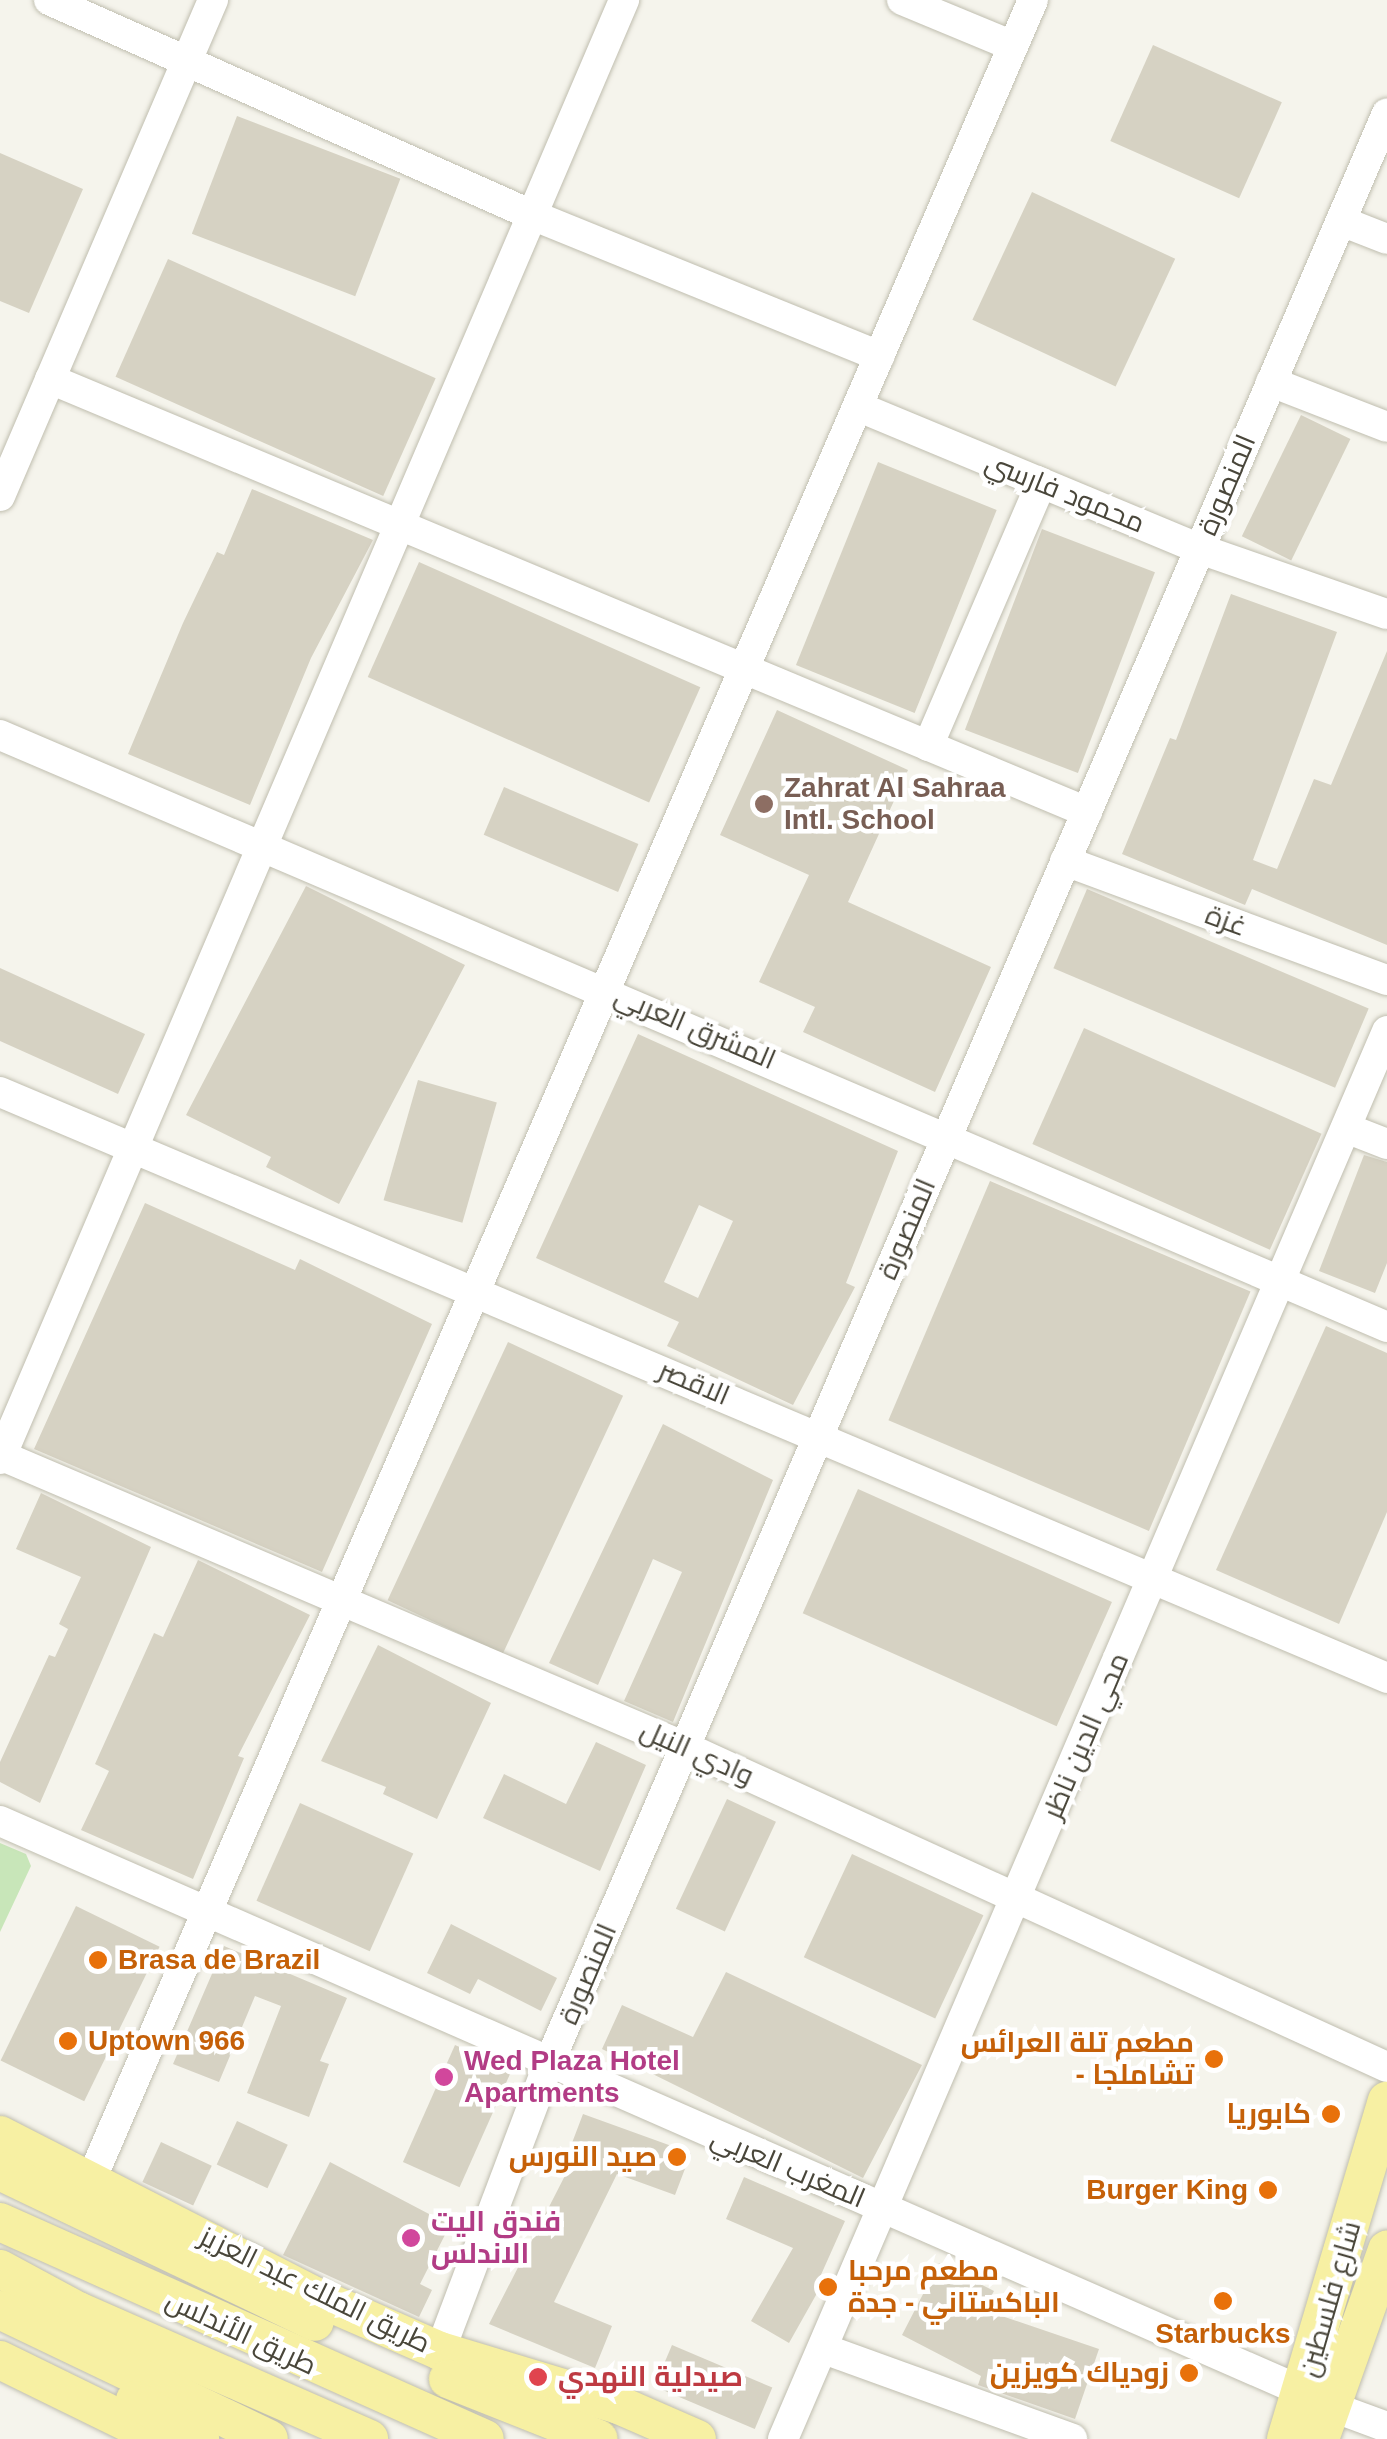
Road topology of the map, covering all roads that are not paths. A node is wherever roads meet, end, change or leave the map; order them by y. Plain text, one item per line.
1 (49, 0) edge
2 (213, 0) edge
3 (624, 0) edge
4 (902, 0) edge
5 (1032, 0) edge
6 (1013, 46) junction
7 (186, 63) junction
8 (1387, 113) edge
9 (532, 215) junction
10 (1340, 221) junction
11 (1387, 239) edge
12 (879, 356) junction
13 (50, 379) junction
14 (1271, 382) junction
15 (858, 407) junction
16 (1387, 427) edge
17 (1041, 483) junction
18 (0, 496) edge
19 (402, 521) junction
20 (1200, 548) junction
21 (1387, 614) edge
22 (744, 670) junction
23 (0, 735) edge
24 (928, 746) junction
25 (1087, 812) junction
26 (260, 851) junction
27 (1066, 861) junction
28 (1387, 980) edge
29 (607, 990) junction
30 (1387, 1032) edge
31 (0, 1092) edge
32 (1346, 1128) junction
33 (948, 1135) junction
34 (1387, 1144) edge
35 (132, 1151) junction
36 (1280, 1281) junction
37 (476, 1292) junction
38 (1387, 1328) edge
39 (819, 1435) junction
40 (0, 1456) edge
41 (1152, 1581) junction
42 (344, 1600) junction
43 (1387, 1678) edge
44 (685, 1748) junction
45 (0, 1821) edge
46 (1018, 1896) junction
47 (210, 1912) junction
48 (550, 2062) junction
49 (1387, 2067) edge
50 (1387, 2101) edge
51 (0, 2135) edge
52 (0, 2171) edge
53 (91, 2180) junction
54 (50, 2198) junction
55 (884, 2209) junction
56 (0, 2222) edge
57 (1387, 2250) edge
58 (0, 2269) edge
59 (314, 2296) junction
60 (0, 2310) edge
61 (824, 2349) junction
62 (440, 2351) junction
63 (0, 2360) edge
64 (499, 2372) junction
65 (1318, 2412) edge
66 (1387, 2427) edge
67 (107, 2428) edge
68 (1013, 2430) edge
69 (161, 2439) edge
70 (200, 2439) edge
71 (269, 2439) edge
72 (369, 2439) edge
73 (485, 2439) edge
74 (599, 2439) edge
75 (640, 2439) edge
76 (696, 2439) edge
77 (783, 2439) edge
78 (1072, 2439) edge
79 (1286, 2439) edge

1 - 7 street
2 - 7 street
3 - 9 street
4 - 6 street
5 - 6 street
6 - 12 street
7 - 9 street
7 - 13 street
8 - 10 street, المنصورة
9 - 12 street
9 - 19 street
10 - 11 street
10 - 14 street, المنصورة
12 - 15 street
13 - 18 street
13 - 19 street
14 - 16 street
14 - 20 street, المنصورة
15 - 17 street, محمود فارسي
15 - 22 street
17 - 20 street, محمود فارسي
17 - 24 street
19 - 22 street
19 - 26 street
20 - 21 street, محمود فارسي
20 - 25 street, المنصورة
22 - 24 street
22 - 29 street
23 - 26 street, المشرق العربي
24 - 25 street
25 - 27 street, المنصورة
26 - 29 street, المشرق العربي
26 - 35 street
27 - 28 street, غزة
27 - 33 street, المنصورة
29 - 33 street, المشرق العربي
29 - 37 street
30 - 32 street, محي الدين ناظر
31 - 35 street, الاقصر
32 - 34 street
32 - 36 street, محي الدين ناظر
33 - 36 street, المشرق العربي
33 - 39 street, المنصورة
35 - 37 street, الاقصر
35 - 40 street
36 - 38 street, المشرق العربي
36 - 41 street, محي الدين ناظر
37 - 39 street, الاقصر
37 - 42 street
39 - 41 street, الاقصر
39 - 44 street, المنصورة
40 - 42 street, وادي النيل
41 - 43 street, الاقصر
41 - 46 street, محي الدين ناظر
42 - 44 street, وادي النيل
42 - 47 street
44 - 46 street, وادي النيل
44 - 48 street, المنصورة
45 - 47 street, المغرب العربي
46 - 49 street, وادي النيل
46 - 55 street, محي الدين ناظر
47 - 48 street, المغرب العربي
47 - 53 street
48 - 55 street, المغرب العربي
48 - 62 street, المنصورة
50 - 65 main road, شارع فلسطين
51 - 53 main road, طريق الملك عبد العزيز
52 - 54 main road
53 - 59 main road, طريق الملك عبد العزيز
54 - 59 main road
54 - 74 main road
55 - 61 street, محي الدين ناظر
55 - 65 street, المغرب العربي
56 - 73 main road, طريق الأندلس
57 - 65 main road, شارع فلسطين
58 - 72 main road, طريق الأندلس
59 - 62 main road, طريق الملك عبد العزيز
60 - 70 main road
60 - 71 main road
61 - 68 street
61 - 77 street, محي الدين ناظر
62 - 64 main road, طريق الملك عبد العزيز
63 - 67 main road
64 - 75 main road
64 - 76 main road, طريق الملك عبد العزيز
65 - 66 street, المغرب العربي
65 - 79 main road, شارع فلسطين
67 - 69 main road
68 - 78 street

